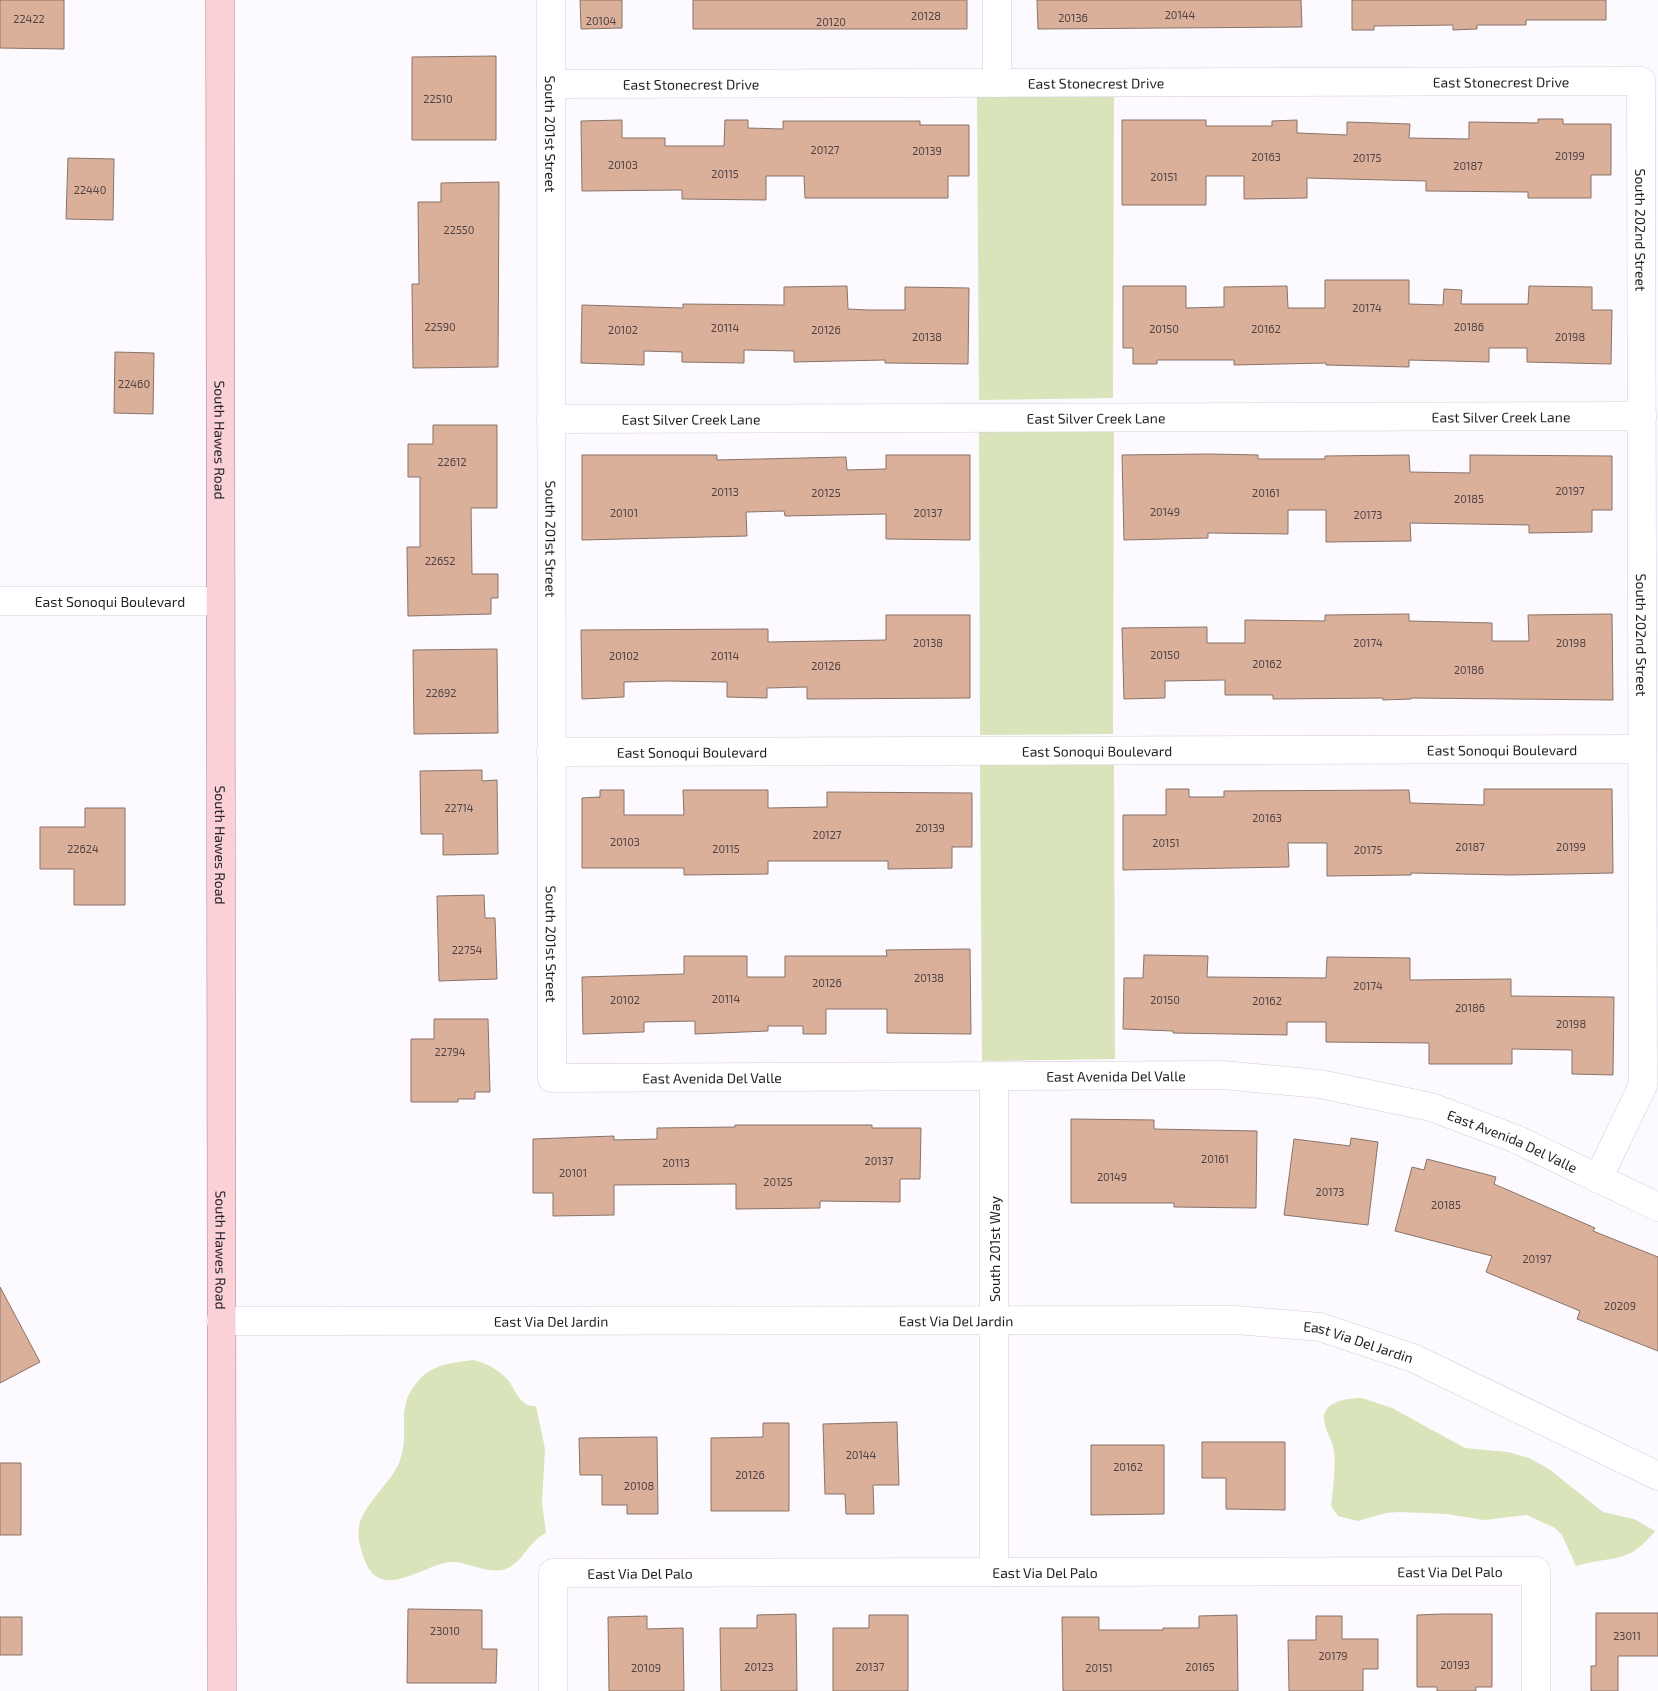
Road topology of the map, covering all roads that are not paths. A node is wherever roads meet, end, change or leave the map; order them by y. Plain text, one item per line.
1 (220, 0) edge
2 (551, 0) edge
3 (997, 0) edge
4 (1641, 81) joint
5 (996, 83) junction
6 (551, 84) junction
7 (1642, 416) junction
8 (551, 419) junction
9 (0, 601) edge
10 (220, 601) junction
11 (1642, 750) junction
12 (552, 752) junction
13 (994, 1076) junction
14 (552, 1078) joint
15 (1598, 1179) junction
16 (1658, 1208) edge
17 (994, 1320) junction
18 (221, 1321) junction
19 (1658, 1476) edge
20 (994, 1572) junction
21 (222, 1691) edge
22 (553, 1691) edge
23 (1536, 1691) edge

1 - 10 main road, South Hawes Road
2 - 6 street, South 201st Street
3 - 5 street
4 - 5 street, East Stonecrest Drive
4 - 7 street, South 202nd Street
5 - 6 street, East Stonecrest Drive
6 - 8 street, South 201st Street
7 - 8 street, East Silver Creek Lane
7 - 11 street, South 202nd Street
8 - 12 street, South 201st Street
9 - 10 street, East Sonoqui Boulevard
10 - 18 main road, South Hawes Road
11 - 12 street, East Sonoqui Boulevard
11 - 15 street, South 202nd Street
12 - 14 street, South 201st Street
13 - 14 street, East Avenida Del Valle
13 - 15 street, East Avenida Del Valle
13 - 17 street, South 201st Way
15 - 16 street, East Avenida Del Valle
17 - 18 street, East Via Del Jardin
17 - 19 street, East Via Del Jardin
17 - 20 street, South 201st Way
18 - 21 main road, South Hawes Road
20 - 22 street, East Via Del Palo
20 - 23 street, East Via Del Palo

